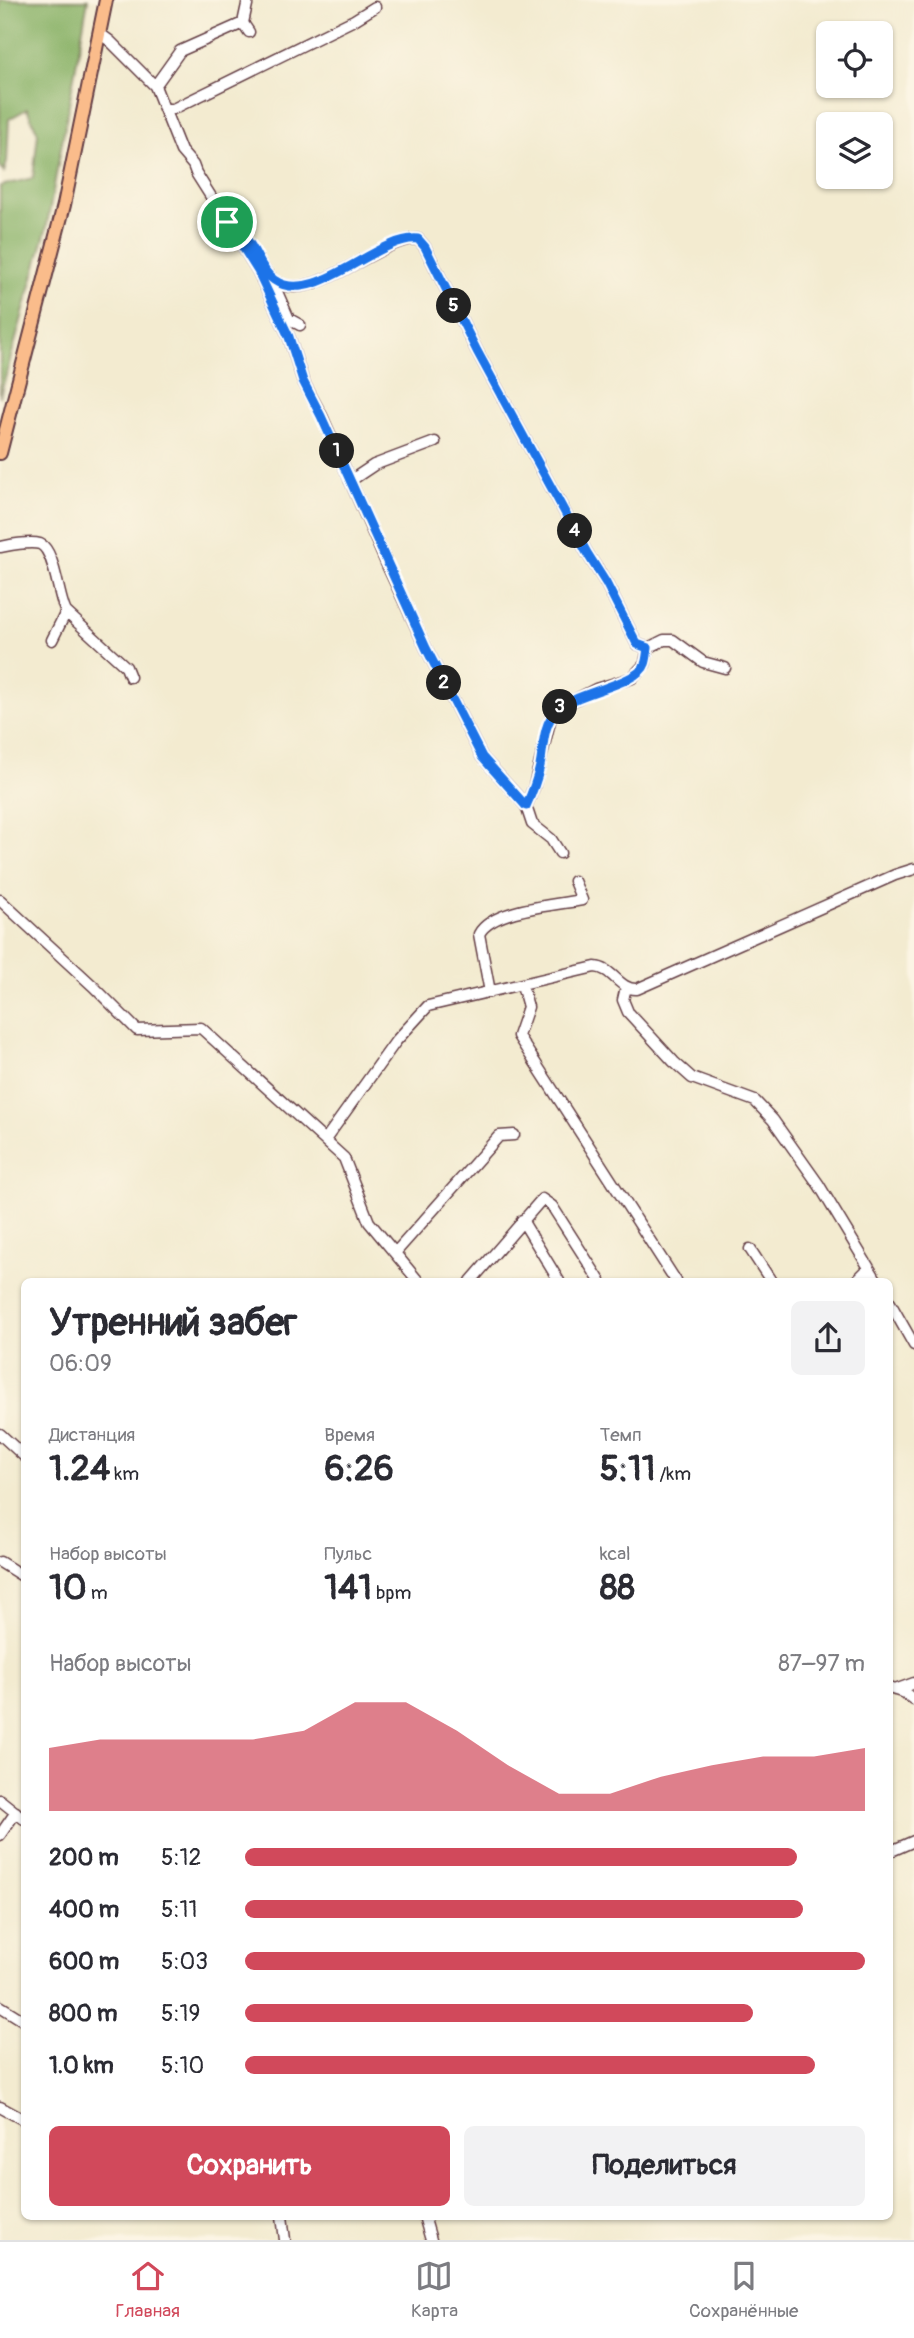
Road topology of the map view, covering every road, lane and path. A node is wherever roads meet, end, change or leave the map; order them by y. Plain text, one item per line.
1 (106, 0) edge
2 (248, 0) edge
3 (375, 7) dead end
4 (99, 33) junction
5 (155, 86) junction
6 (164, 108) junction
7 (227, 222) junction
8 (271, 278) junction
9 (300, 325) dead end
10 (436, 442) dead end
11 (0, 453) edge
12 (350, 481) junction
13 (0, 547) edge
14 (66, 612) junction
15 (52, 640) dead end
16 (648, 648) junction
17 (725, 668) dead end
18 (130, 677) dead end
19 (526, 806) junction
20 (559, 853) dead end
21 (914, 869) edge
22 (573, 881) dead end
23 (0, 901) edge
24 (522, 985) junction
25 (626, 987) junction
26 (490, 992) junction
27 (514, 1135) dead end
28 (325, 1140) junction
29 (522, 1220) junction
30 (750, 1249) dead end
31 (395, 1253) junction
32 (869, 1268) junction
33 (416, 1278) edge
34 (474, 1278) edge
35 (557, 1278) edge
36 (598, 1278) edge
37 (674, 1278) edge
38 (769, 1278) edge
39 (859, 1278) edge
40 (875, 1278) edge
41 (893, 1308) edge
42 (914, 1345) edge
43 (0, 1434) edge
44 (21, 1453) edge
45 (0, 1562) edge
46 (21, 1575) edge
47 (914, 1683) edge
48 (893, 1689) edge
49 (893, 1689) edge
50 (914, 1700) edge
51 (0, 1800) edge
52 (20, 1815) edge
53 (0, 1835) edge
54 (914, 1841) edge
55 (893, 1850) edge
56 (0, 2006) edge
57 (21, 2019) edge
58 (0, 2107) edge
59 (21, 2118) edge
60 (282, 2220) edge
61 (425, 2220) edge
62 (285, 2240) edge
63 (431, 2240) edge

1 - 4 main road
2 - 5 street
3 - 6 street
4 - 5 street
4 - 11 main road
5 - 6 street
6 - 7 street
7 - 8 street
7 - 12 street
8 - 9 street
8 - 16 street
10 - 12 street
12 - 19 street
13 - 14 street
14 - 15 street
14 - 18 street
16 - 17 street
16 - 19 street
19 - 20 street
21 - 25 street
22 - 26 street
23 - 28 street
24 - 25 street
24 - 26 street
24 - 37 street
25 - 32 street
26 - 28 street
27 - 31 street
28 - 31 street
29 - 34 street
29 - 35 street
29 - 36 street
30 - 38 street
31 - 33 street
32 - 39 street
32 - 40 street
41 - 42 street
43 - 44 street
45 - 46 street
47 - 48 street
49 - 50 street
51 - 52 street
52 - 53 street
54 - 55 street
56 - 57 street
58 - 59 street
60 - 62 street
61 - 63 street

